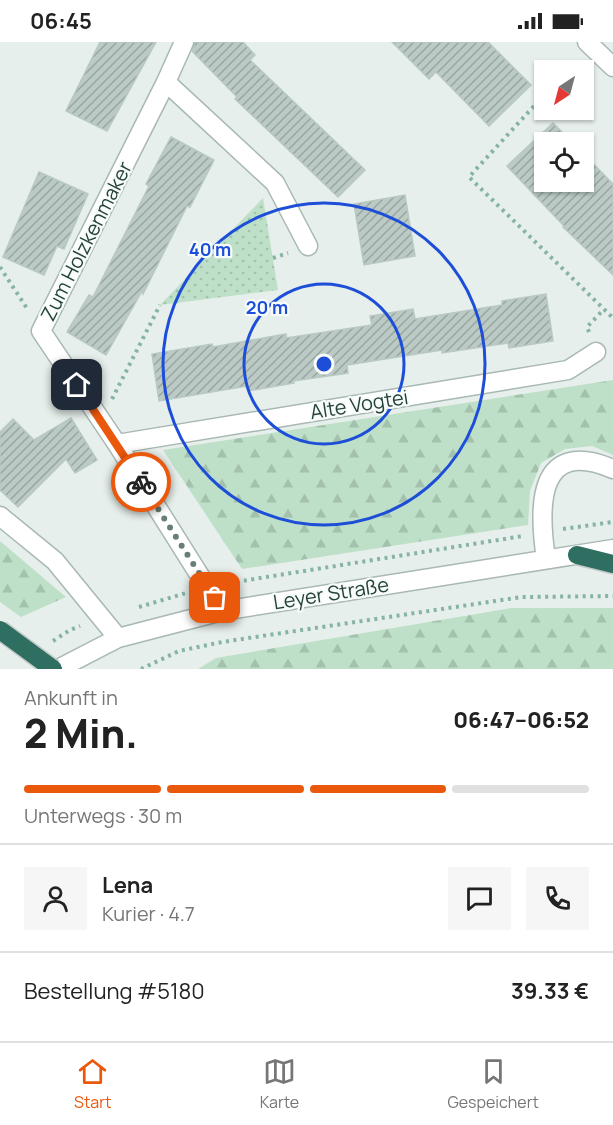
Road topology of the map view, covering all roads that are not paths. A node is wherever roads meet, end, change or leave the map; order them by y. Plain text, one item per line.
1 (184, 42) edge
2 (587, 42) edge
3 (613, 67) edge
4 (166, 82) junction
5 (309, 246) dead end
6 (596, 352) dead end
7 (117, 444) junction
8 (613, 469) edge
9 (0, 516) edge
10 (613, 549) edge
11 (577, 555) junction
12 (546, 559) junction
13 (613, 564) edge
14 (222, 611) junction
15 (0, 630) edge
16 (118, 638) junction
17 (53, 669) edge
18 (58, 669) edge

1 - 4 street, Zum Holzkenmaker
2 - 3 street
4 - 5 street
4 - 7 street, Zum Holzkenmaker
6 - 7 street, Alte Vogtei
7 - 14 street, Zum Holzkenmaker
8 - 12 street
9 - 16 street
10 - 11 street, Leyer Straße
11 - 12 street, Leyer Straße
11 - 13 highway
12 - 14 street, Leyer Straße
14 - 16 street, Leyer Straße
15 - 17 highway, bridge
16 - 18 street, Leyer Straße

